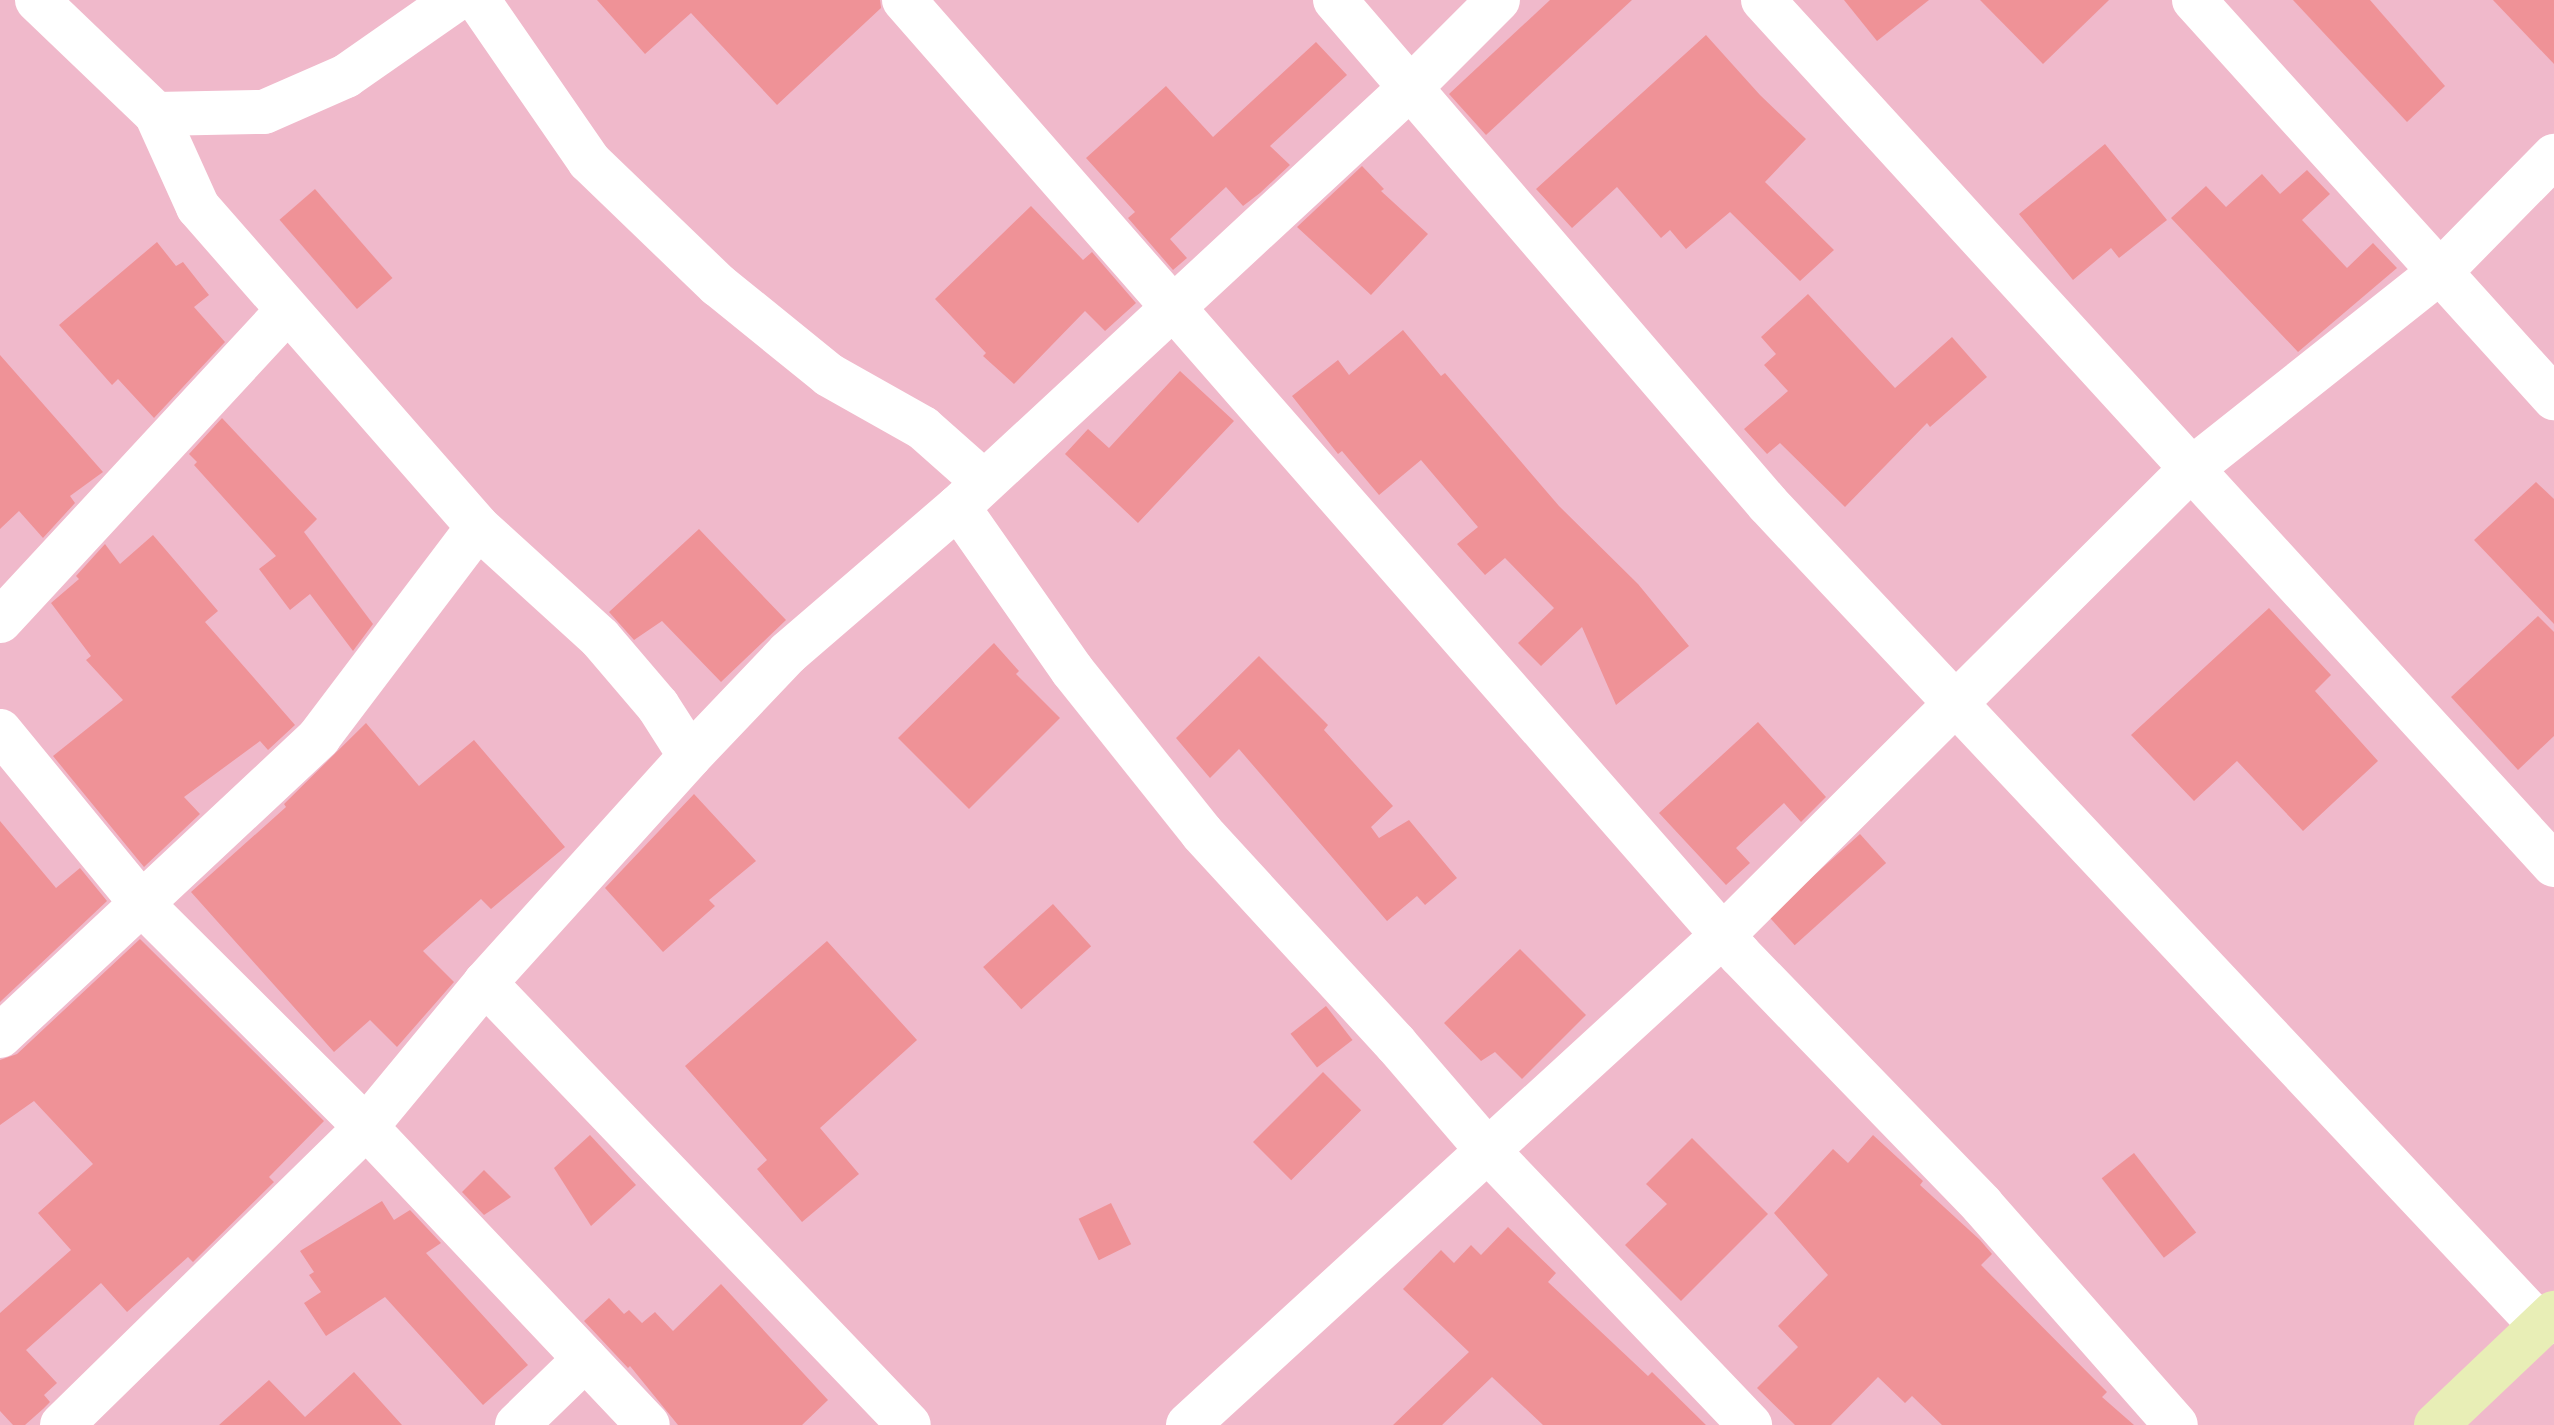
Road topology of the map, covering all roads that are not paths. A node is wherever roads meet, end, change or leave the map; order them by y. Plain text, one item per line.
1 (37, 0) edge
2 (455, 0) edge
3 (478, 0) edge
4 (904, 0) edge
5 (1335, 0) edge
6 (1498, 0) edge
7 (1763, 0) edge
8 (2194, 0) edge
9 (1411, 87) junction
10 (156, 114) junction
11 (2554, 156) edge
12 (2440, 272) junction
13 (1170, 307) junction
14 (287, 311) junction
15 (2554, 398) edge
16 (2190, 470) junction
17 (971, 495) junction
18 (478, 527) junction
19 (0, 621) edge
20 (1959, 704) junction
21 (0, 731) edge
22 (690, 756) junction
23 (2554, 865) edge
24 (142, 904) junction
25 (1724, 934) junction
26 (485, 983) junction
27 (0, 1036) edge
28 (366, 1127) junction
29 (1489, 1152) junction
30 (2548, 1320) edge
31 (585, 1359) junction
32 (62, 1425) edge
33 (517, 1425) edge
34 (648, 1425) edge
35 (909, 1425) edge
36 (1188, 1425) edge
37 (1750, 1425) edge
38 (2176, 1425) edge
39 (2436, 1425) edge

1 - 10 street
2 - 10 street
3 - 17 street
4 - 13 street
5 - 9 street
6 - 9 street
7 - 16 street
8 - 12 street
9 - 13 street
9 - 20 street
10 - 14 street
11 - 12 street
12 - 15 street
12 - 16 street
13 - 17 street
13 - 25 street
14 - 18 street
14 - 19 street
16 - 20 street
16 - 23 street
17 - 22 street
17 - 29 street
18 - 22 street
18 - 24 street
20 - 25 street
20 - 30 street
21 - 24 street
22 - 26 street
24 - 27 street
24 - 28 street
25 - 29 street
25 - 38 street
26 - 28 street
26 - 35 street
28 - 31 street
28 - 32 street
29 - 36 street
29 - 37 street
30 - 39 street
31 - 33 street
31 - 34 street

